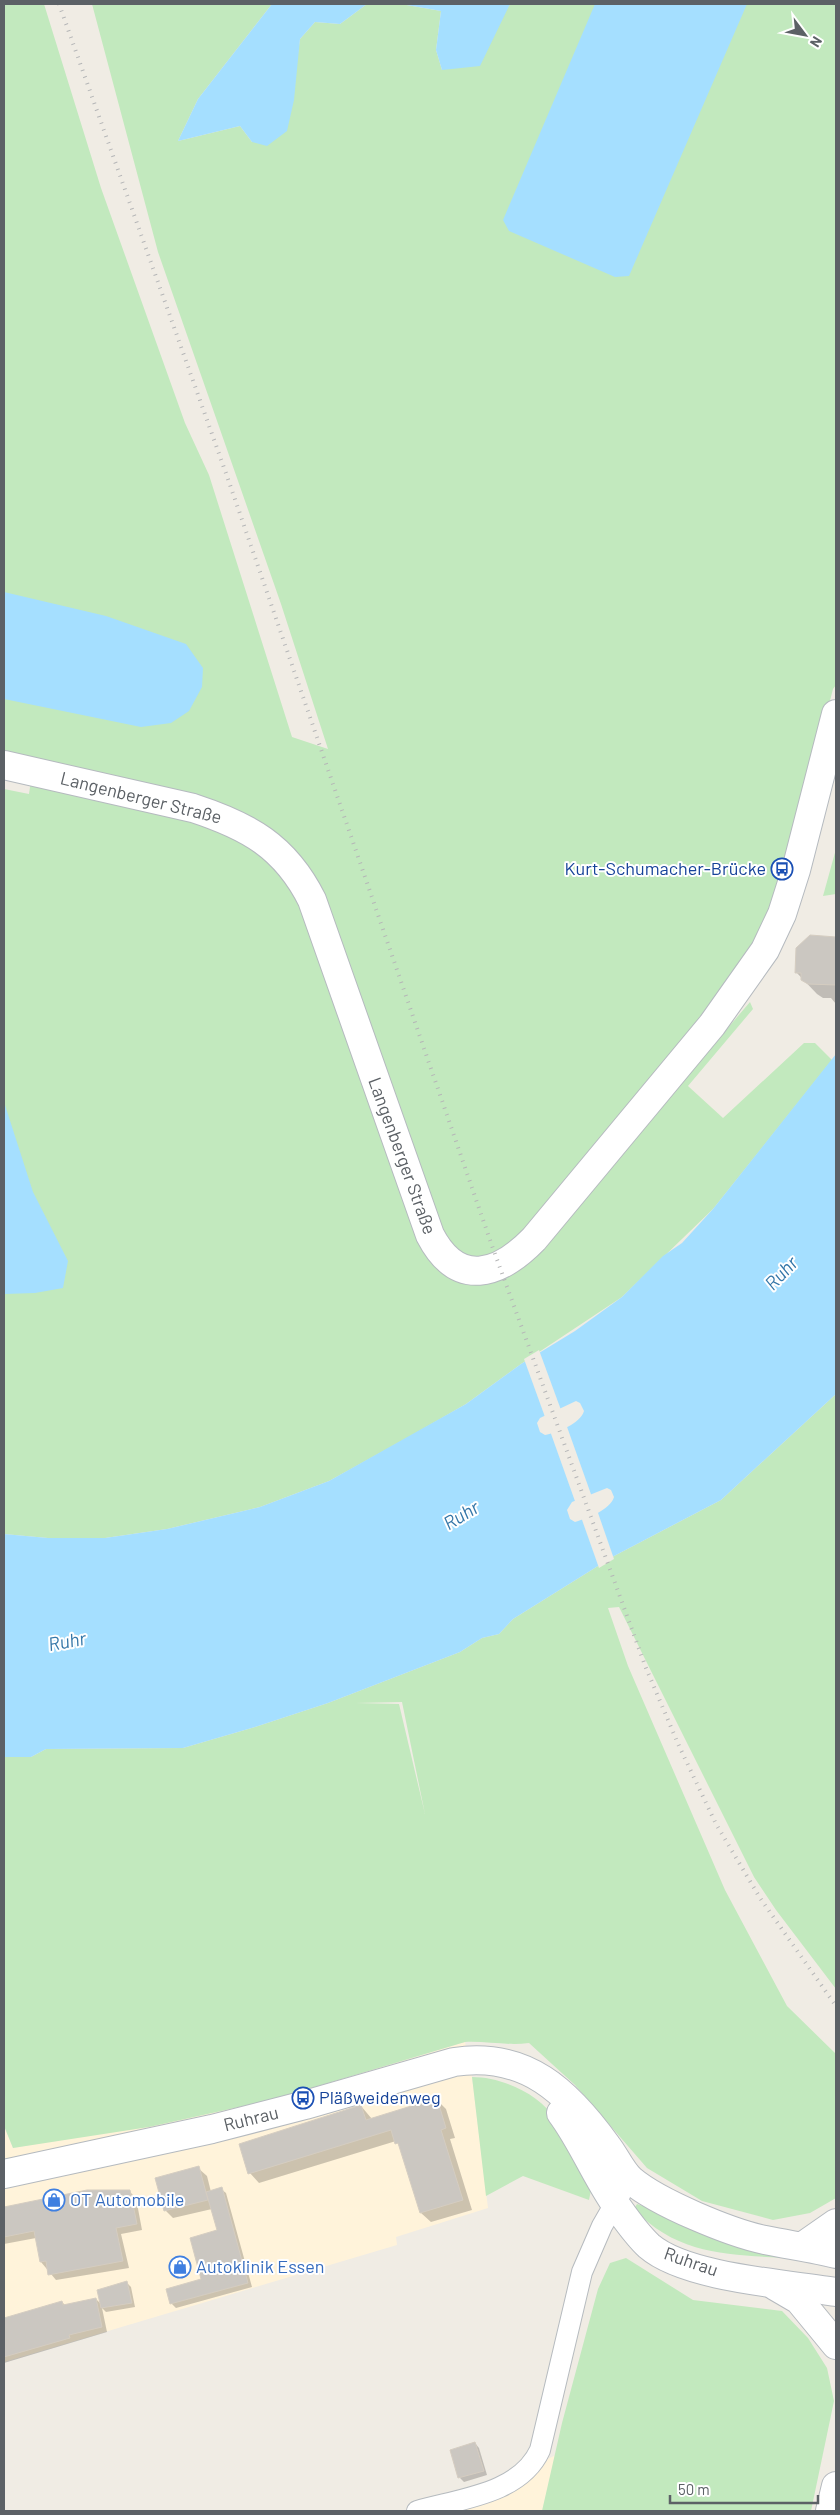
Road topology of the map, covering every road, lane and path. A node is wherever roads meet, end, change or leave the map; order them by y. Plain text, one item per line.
1 (836, 714) edge
2 (4, 764) edge
3 (524, 2070) junction
4 (4, 2174) edge
5 (630, 2179) junction
6 (614, 2203) junction
7 (836, 2223) edge
8 (803, 2246) junction
9 (836, 2254) edge
10 (769, 2283) junction
11 (836, 2292) edge
12 (836, 2345) edge
13 (836, 2486) edge
14 (417, 2511) edge
15 (830, 2511) edge

1 - 2 main road, Langenberger Straße
3 - 4 main road, Ruhrau
3 - 5 main road, Ruhrau
3 - 6 main road, Ruhrau
5 - 6 street
5 - 8 main road, Ruhrau
6 - 10 main road, Ruhrau
6 - 14 street
7 - 8 main road
8 - 9 main road, Ruhrau
10 - 11 main road, Ruhrau
10 - 12 main road, Ruhrau
13 - 15 main road

